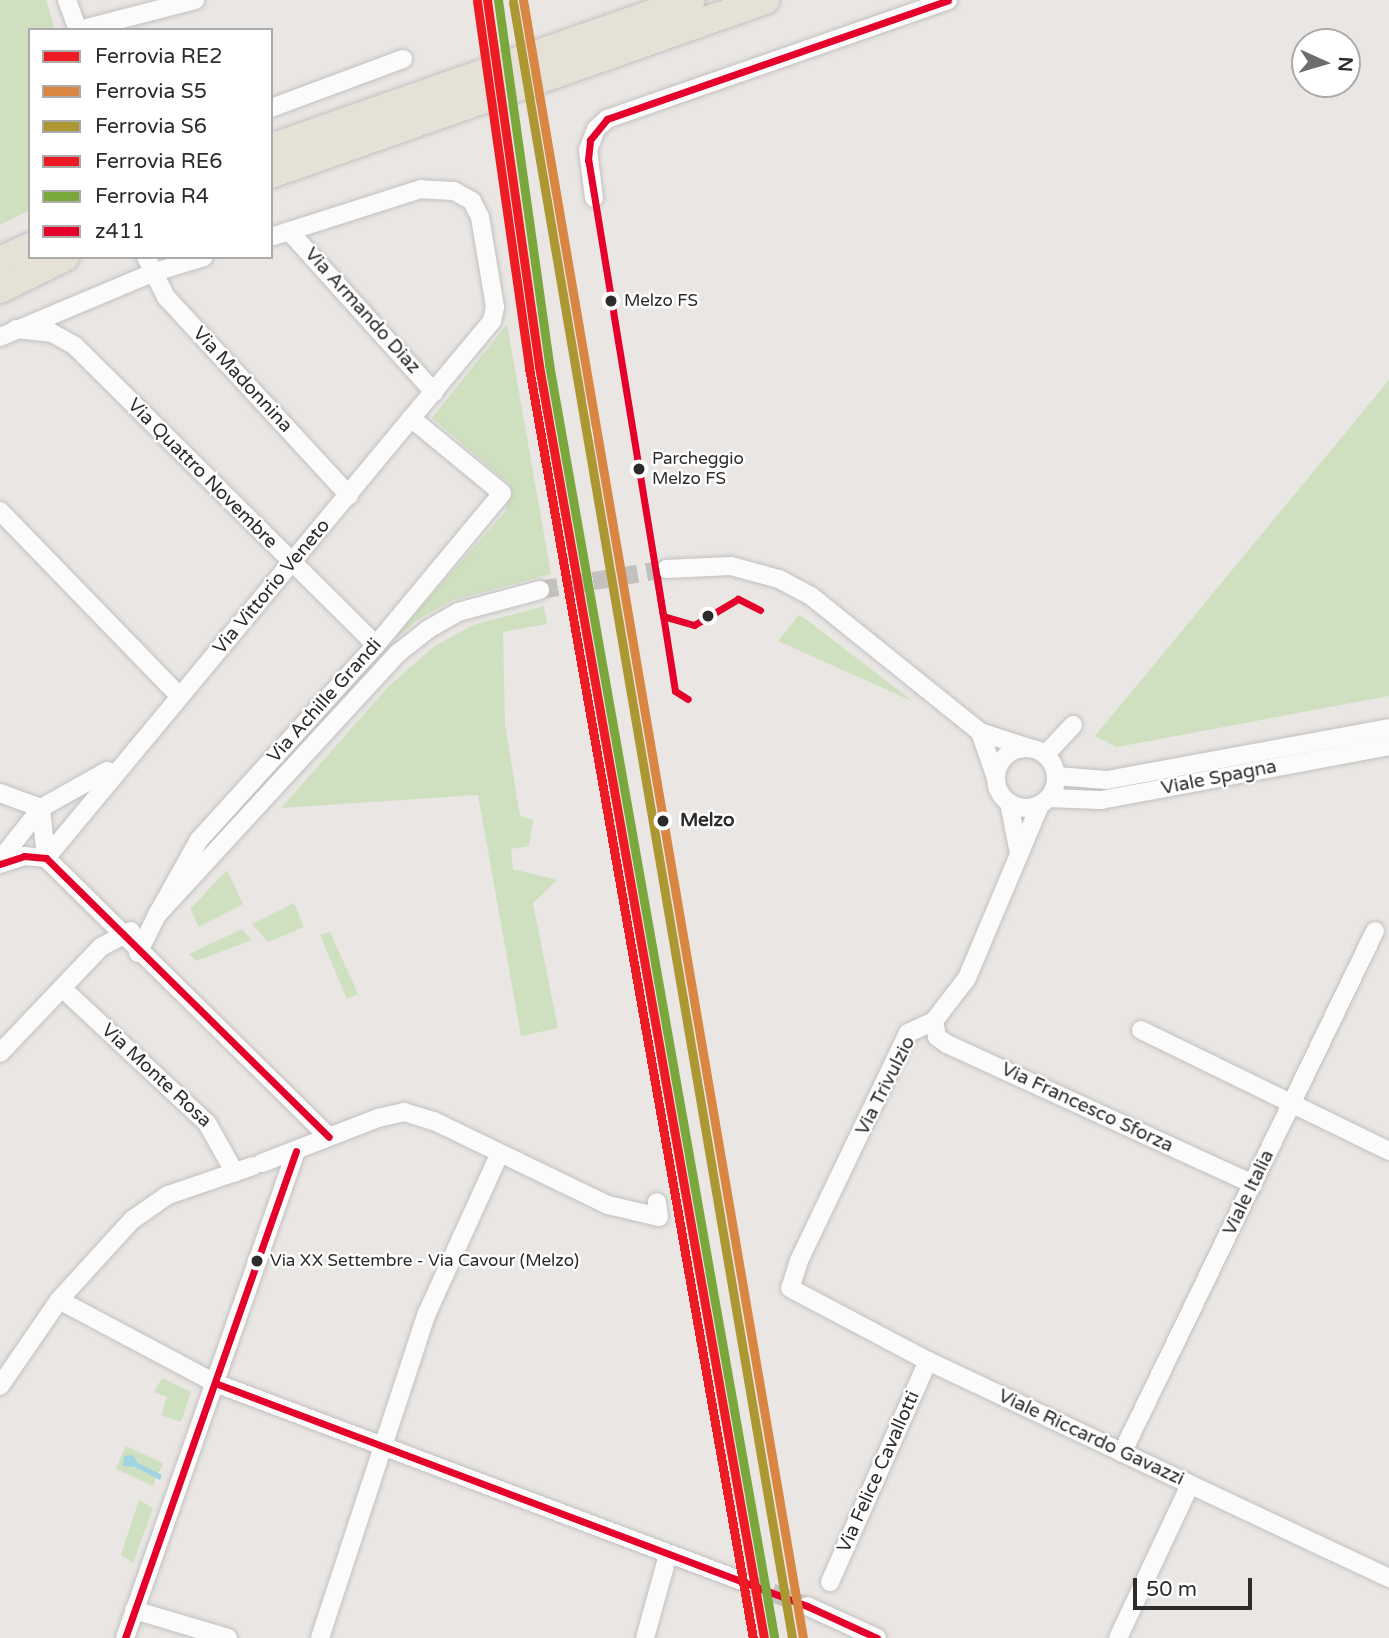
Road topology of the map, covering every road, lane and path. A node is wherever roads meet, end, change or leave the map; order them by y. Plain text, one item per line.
1 (67, 0) edge
2 (195, 0) edge
3 (691, 0) edge
4 (765, 0) edge
5 (948, 0) edge
6 (78, 28) edge
7 (87, 28) edge
8 (568, 55) junction
9 (403, 59) dead end
10 (273, 107) edge
11 (273, 147) edge
12 (273, 173) edge
13 (594, 198) dead end
14 (289, 231) junction
15 (273, 236) edge
16 (28, 248) edge
17 (61, 259) edge
18 (190, 259) edge
19 (0, 261) edge
20 (149, 265) edge
21 (0, 289) edge
22 (8, 333) edge
23 (434, 392) junction
24 (411, 418) junction
25 (349, 495) junction
26 (0, 511) edge
27 (292, 564) junction
28 (666, 569) tunnel mouth
29 (540, 590) tunnel mouth
30 (376, 645) junction
31 (179, 696) junction
32 (1073, 724) dead end
33 (1389, 728) edge
34 (980, 732) junction
35 (1389, 746) edge
36 (1037, 752) junction
37 (129, 753) junction
38 (1056, 776) junction
39 (996, 778) junction
40 (0, 793) edge
41 (1044, 802) junction
42 (1009, 803) junction
43 (41, 808) junction
44 (1019, 853) junction
45 (46, 858) junction
46 (0, 862) edge
47 (153, 920) junction
48 (1375, 931) dead end
49 (121, 934) junction
50 (138, 953) junction
51 (62, 988) junction
52 (934, 1021) junction
53 (1141, 1030) dead end
54 (0, 1053) edge
55 (1293, 1104) junction
56 (329, 1138) junction
57 (296, 1151) junction
58 (1389, 1151) edge
59 (499, 1155) junction
60 (234, 1173) junction
61 (1253, 1184) junction
62 (656, 1202) dead end
63 (795, 1294) joint
64 (59, 1300) junction
65 (928, 1361) junction
66 (215, 1383) junction
67 (0, 1386) edge
68 (382, 1443) junction
69 (1122, 1453) junction
70 (1191, 1485) junction
71 (668, 1555) junction
72 (1389, 1578) edge
73 (830, 1582) dead end
74 (747, 1583) tunnel mouth
75 (807, 1606) tunnel mouth
76 (134, 1609) junction
77 (125, 1638) edge
78 (228, 1638) edge
79 (320, 1638) edge
80 (645, 1638) edge
81 (877, 1638) edge
82 (1118, 1638) edge

1 - 6 street
2 - 7 street
3 - 8 main road
4 - 8 main road
5 - 13 street
8 - 11 main road
8 - 12 main road
9 - 10 street
14 - 15 street
14 - 23 street, Via Armando Diaz
14 - 23 street, Via Vittorio Veneto
16 - 19 main road
17 - 21 main road
18 - 20 street
20 - 22 street
20 - 25 street, Via Madonnina
22 - 27 street, Via Quattro Novembre
23 - 24 street, Via Vittorio Veneto
24 - 25 street, Via Vittorio Veneto
24 - 30 street, Via Achille Grandi
25 - 27 street, Via Vittorio Veneto
26 - 31 street
27 - 30 street, Via Quattro Novembre
27 - 31 street, Via Vittorio Veneto
28 - 34 street
29 - 47 street
30 - 47 street, Via Achille Grandi
31 - 37 street, Via Vittorio Veneto
32 - 36 street
33 - 38 street, Viale Spagna
34 - 36 street
34 - 39 street
35 - 41 street, Viale Spagna
36 - 38 street
36 - 39 street
37 - 43 street, Via Vittorio Veneto
37 - 45 street, Via Vittorio Veneto
38 - 41 street
39 - 42 street
40 - 43 street
41 - 42 street
41 - 44 street, Via Trivulzio
42 - 44 street
43 - 45 street
43 - 46 street, Via Vittorio Veneto
44 - 52 street, Via Trivulzio
45 - 46 street
45 - 49 street
47 - 49 street
47 - 50 street
48 - 55 street, Viale Italia
49 - 50 street
49 - 51 street
50 - 56 street
51 - 54 street
51 - 60 street, Via Monte Rosa
52 - 61 street, Via Francesco Sforza
52 - 63 street, Via Trivulzio
53 - 55 street
55 - 58 street
55 - 61 street, Viale Italia
56 - 57 street
56 - 59 street
57 - 60 street
57 - 66 street
59 - 62 street
59 - 68 street
60 - 64 street
61 - 69 street, Viale Italia
63 - 65 street, Viale Riccardo Gavazzi
64 - 66 street
64 - 67 street
65 - 69 street, Viale Riccardo Gavazzi
65 - 73 street, Via Felice Cavallotti
66 - 68 street
66 - 76 street
68 - 71 street
68 - 79 street
69 - 70 street, Viale Riccardo Gavazzi
70 - 72 street, Viale Riccardo Gavazzi
70 - 82 street
71 - 74 street
71 - 80 street
75 - 81 street
76 - 77 street
76 - 78 street

